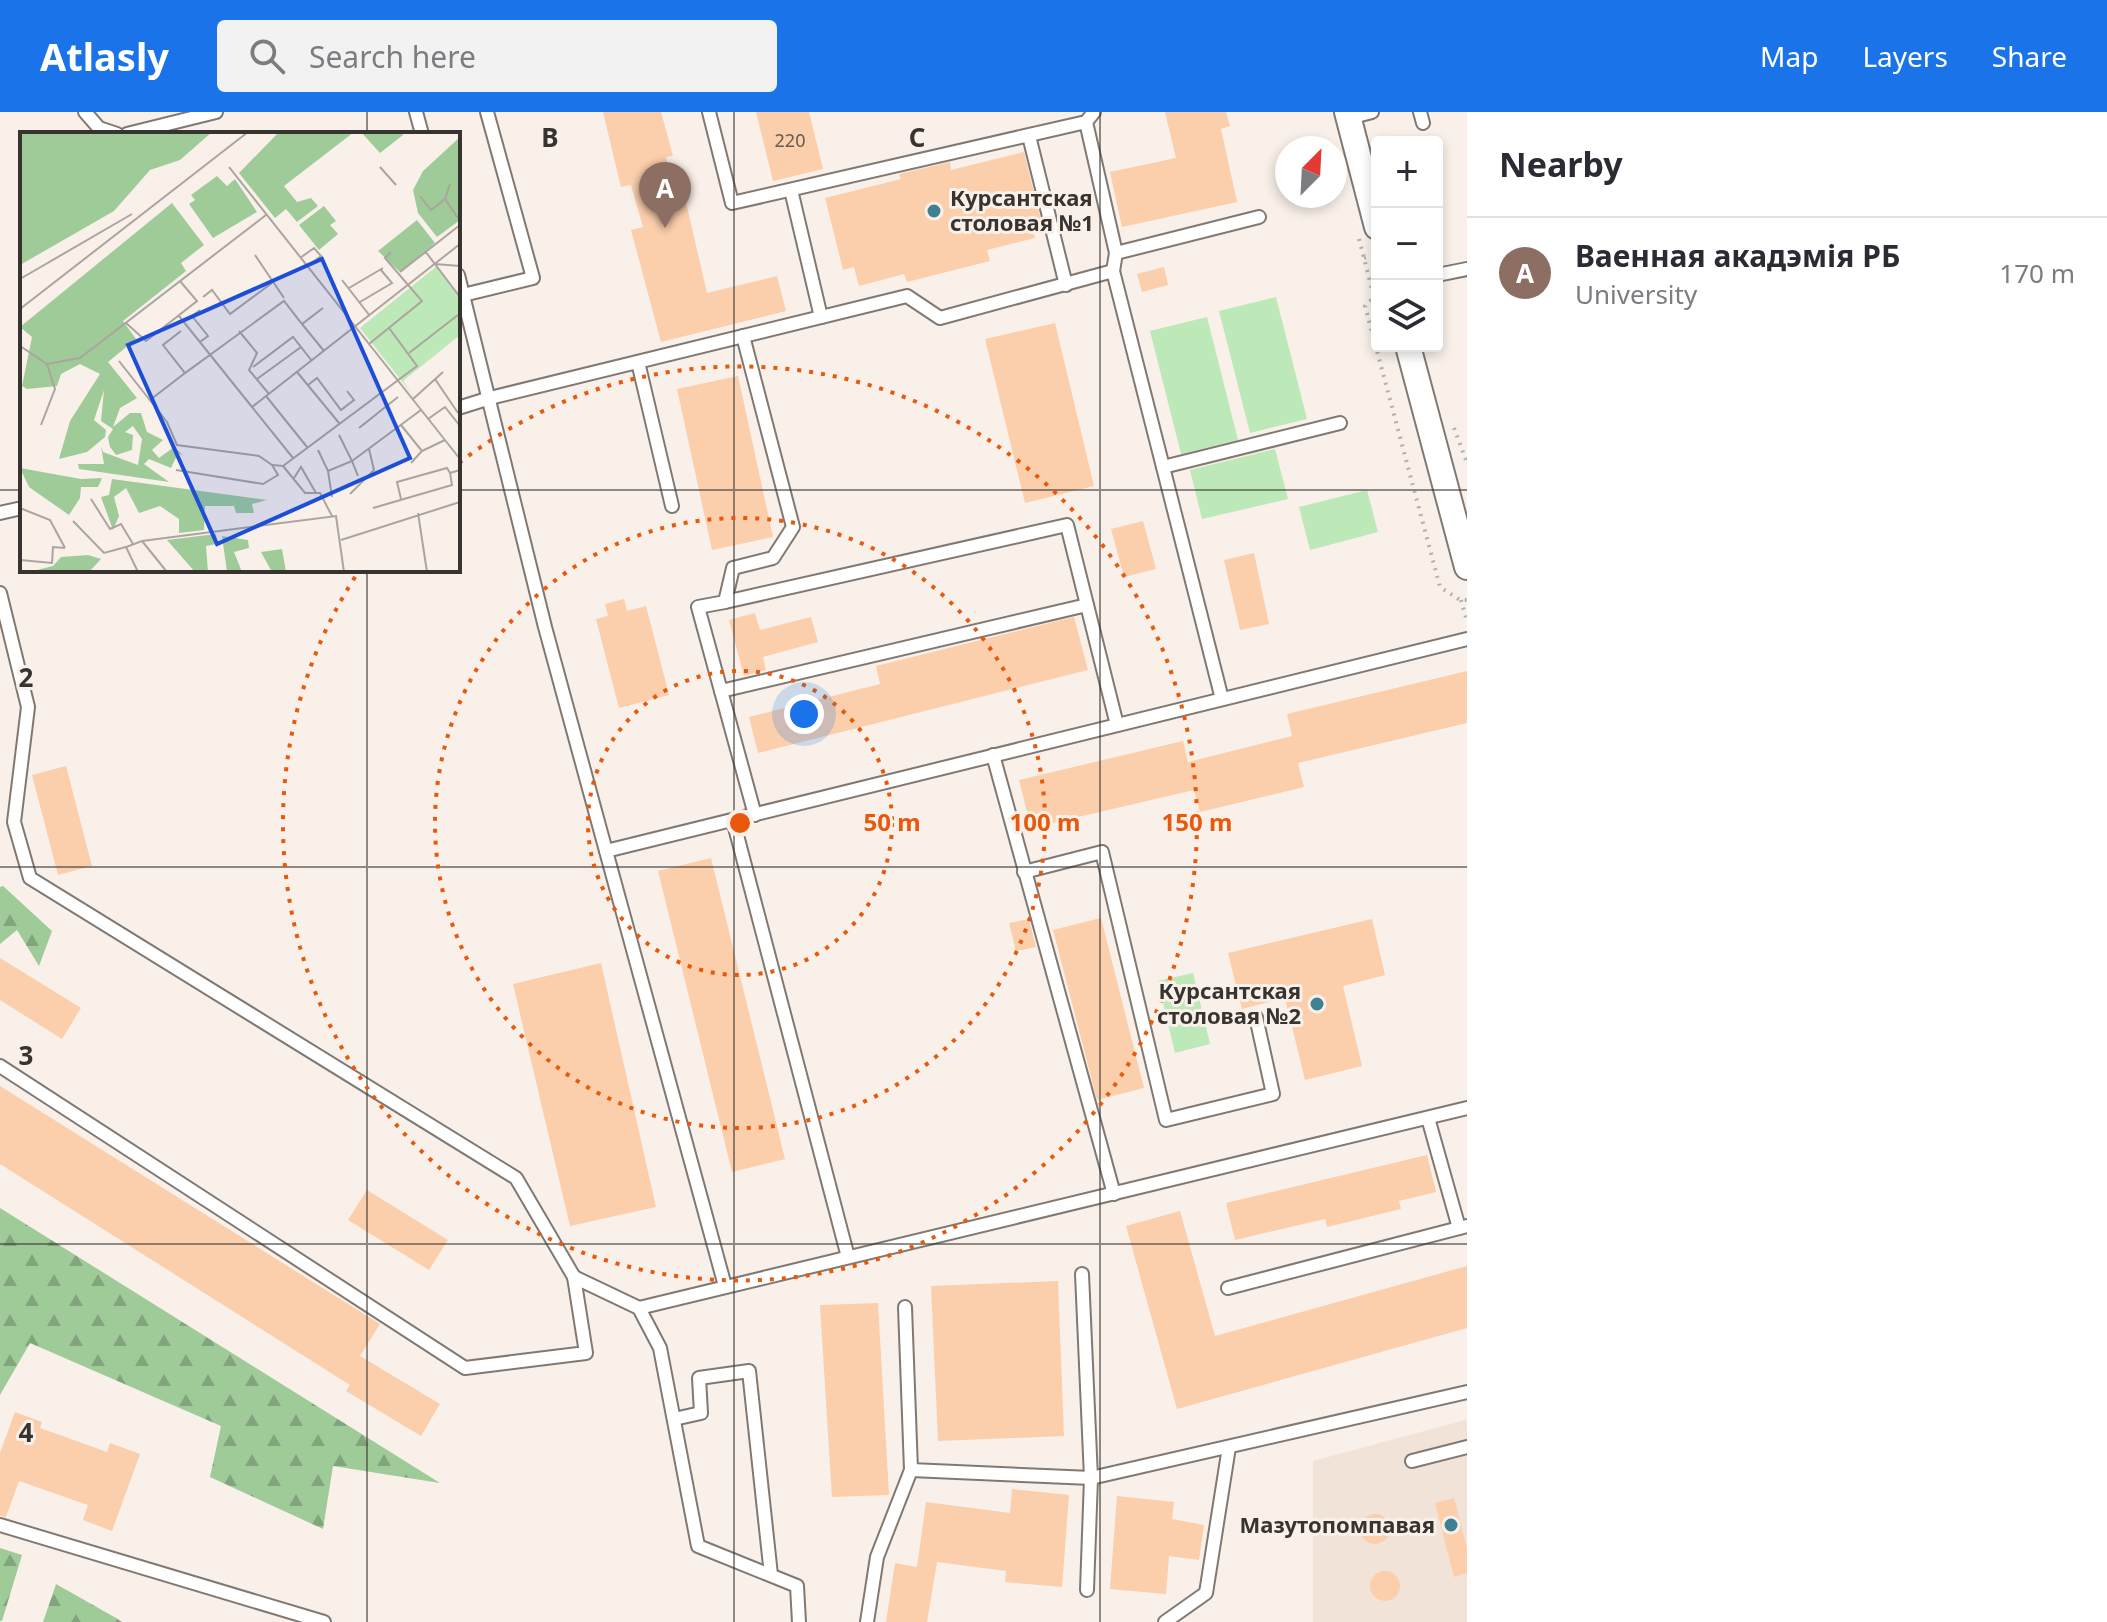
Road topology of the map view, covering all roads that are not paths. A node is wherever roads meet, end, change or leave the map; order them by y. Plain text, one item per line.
1 (85, 112) edge
2 (216, 112) edge
3 (416, 112) edge
4 (487, 112) edge
5 (709, 112) edge
6 (1356, 114) edge
7 (1090, 117) edge
8 (111, 132) edge
9 (135, 132) edge
10 (421, 132) edge
11 (1029, 136) junction
12 (791, 190) junction
13 (1373, 208) edge
14 (1259, 217) dead end
15 (1116, 253) junction
16 (1467, 269) edge
17 (1113, 271) junction
18 (1443, 274) edge
19 (460, 283) edge
20 (1066, 285) junction
21 (463, 295) junction
22 (821, 317) junction
23 (743, 336) junction
24 (1410, 352) edge
25 (638, 362) junction
26 (490, 398) junction
27 (460, 407) edge
28 (1340, 423) dead end
29 (1163, 467) junction
30 (672, 506) dead end
31 (20, 508) edge
32 (0, 513) edge
33 (1467, 567) edge
34 (0, 593) edge
35 (725, 602) junction
36 (1087, 605) junction
37 (1467, 639) edge
38 (721, 691) junction
39 (1222, 699) junction
40 (1117, 725) junction
41 (993, 755) junction
42 (755, 815) junction
43 (733, 820) junction
44 (606, 851) junction
45 (1024, 872) junction
46 (1256, 1017) dead end
47 (0, 1066) edge
48 (1467, 1108) edge
49 (1428, 1118) junction
50 (1114, 1194) junction
51 (1463, 1227) edge
52 (848, 1257) junction
53 (1082, 1274) dead end
54 (574, 1277) junction
55 (725, 1286) junction
56 (1228, 1288) dead end
57 (905, 1307) dead end
58 (639, 1308) junction
59 (1467, 1392) edge
60 (674, 1419) junction
61 (1229, 1447) junction
62 (1467, 1447) edge
63 (1412, 1461) dead end
64 (911, 1470) junction
65 (1091, 1478) junction
66 (0, 1525) edge
67 (771, 1575) junction
68 (1087, 1590) dead end
69 (324, 1622) edge
70 (799, 1622) edge
71 (867, 1622) edge
72 (1165, 1622) edge

1 - 8 lane
2 - 9 lane
3 - 10 lane
4 - 21 lane
5 - 12 lane
6 - 13 street
7 - 11 lane
7 - 15 lane
11 - 12 lane
11 - 20 lane
12 - 22 lane
14 - 15 lane
15 - 17 lane
16 - 18 lane
17 - 20 lane
17 - 29 lane
19 - 21 lane
20 - 22 lane
21 - 26 lane
22 - 23 lane
23 - 25 lane
23 - 35 lane
24 - 33 street
25 - 26 lane
25 - 30 lane
26 - 27 lane
26 - 44 lane
28 - 29 lane
29 - 39 lane
31 - 32 lane
34 - 54 lane
35 - 36 lane
35 - 38 lane
36 - 38 lane
36 - 40 lane
37 - 39 lane
38 - 42 lane
39 - 40 lane
40 - 41 lane
41 - 42 lane
41 - 45 lane
42 - 43 lane
43 - 44 lane
43 - 52 lane
44 - 55 lane
45 - 46 lane
45 - 50 lane
47 - 54 lane
48 - 49 lane
49 - 50 lane
49 - 51 lane
50 - 52 lane
51 - 56 lane
52 - 55 lane
53 - 65 lane
54 - 58 lane
55 - 58 lane
57 - 64 lane
58 - 60 lane
59 - 61 lane
60 - 67 lane
60 - 67 lane
61 - 65 lane
61 - 72 lane
62 - 63 lane
64 - 65 lane
64 - 71 lane
65 - 68 lane
66 - 69 lane
67 - 70 lane

